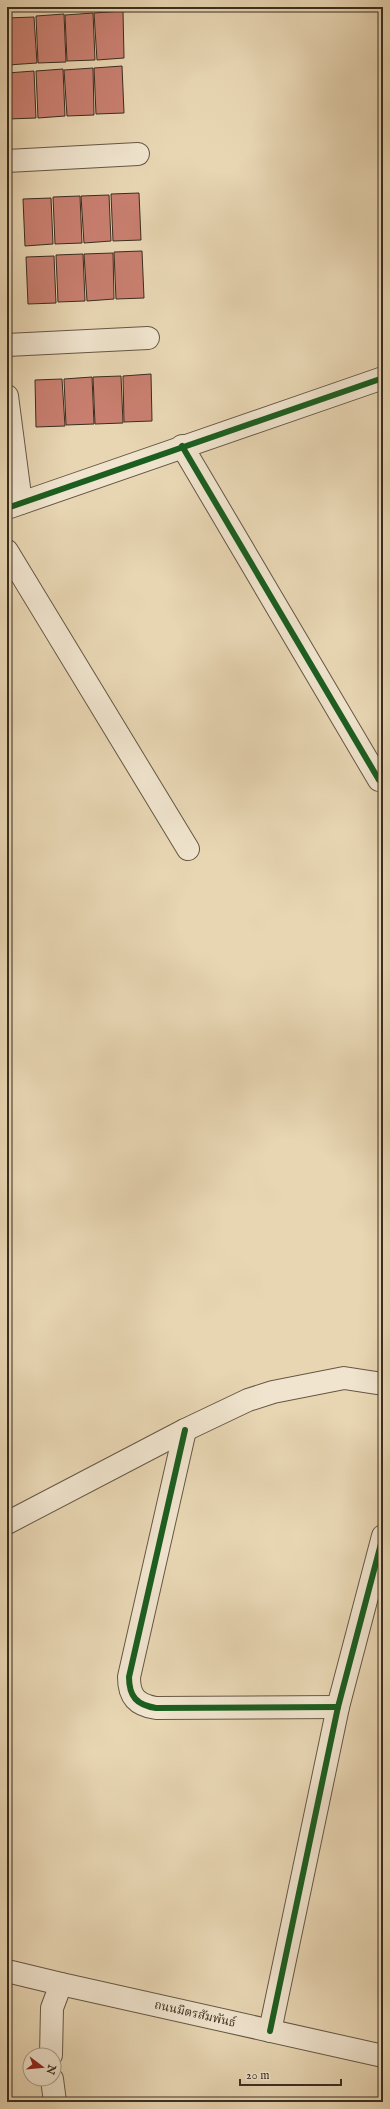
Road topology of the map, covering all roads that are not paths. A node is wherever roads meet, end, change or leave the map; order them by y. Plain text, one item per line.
1 (138, 154) dead end
2 (7, 161) edge
3 (148, 338) dead end
4 (7, 345) edge
5 (381, 383) edge
6 (7, 396) edge
7 (182, 446) junction
8 (14, 505) edge
9 (7, 551) edge
10 (379, 780) dead end
11 (188, 849) dead end
12 (383, 1384) edge
13 (185, 1430) junction
14 (7, 1523) edge
15 (383, 1536) edge
16 (338, 1707) junction
17 (7, 1971) edge
18 (61, 1984) junction
19 (270, 2031) junction
20 (51, 2047) edge
21 (383, 2056) edge
22 (53, 2087) edge
23 (55, 2102) edge

1 - 2 street
3 - 4 street
5 - 7 street
6 - 8 street
7 - 8 street
7 - 10 street
9 - 11 street
12 - 13 street
13 - 14 street
13 - 16 street
15 - 16 street
16 - 19 street
17 - 18 street, ถนนมิตรสัมพันธ์
18 - 19 street, ถนนมิตรสัมพันธ์
18 - 20 street
19 - 21 street, ถนนมิตรสัมพันธ์
22 - 23 street

